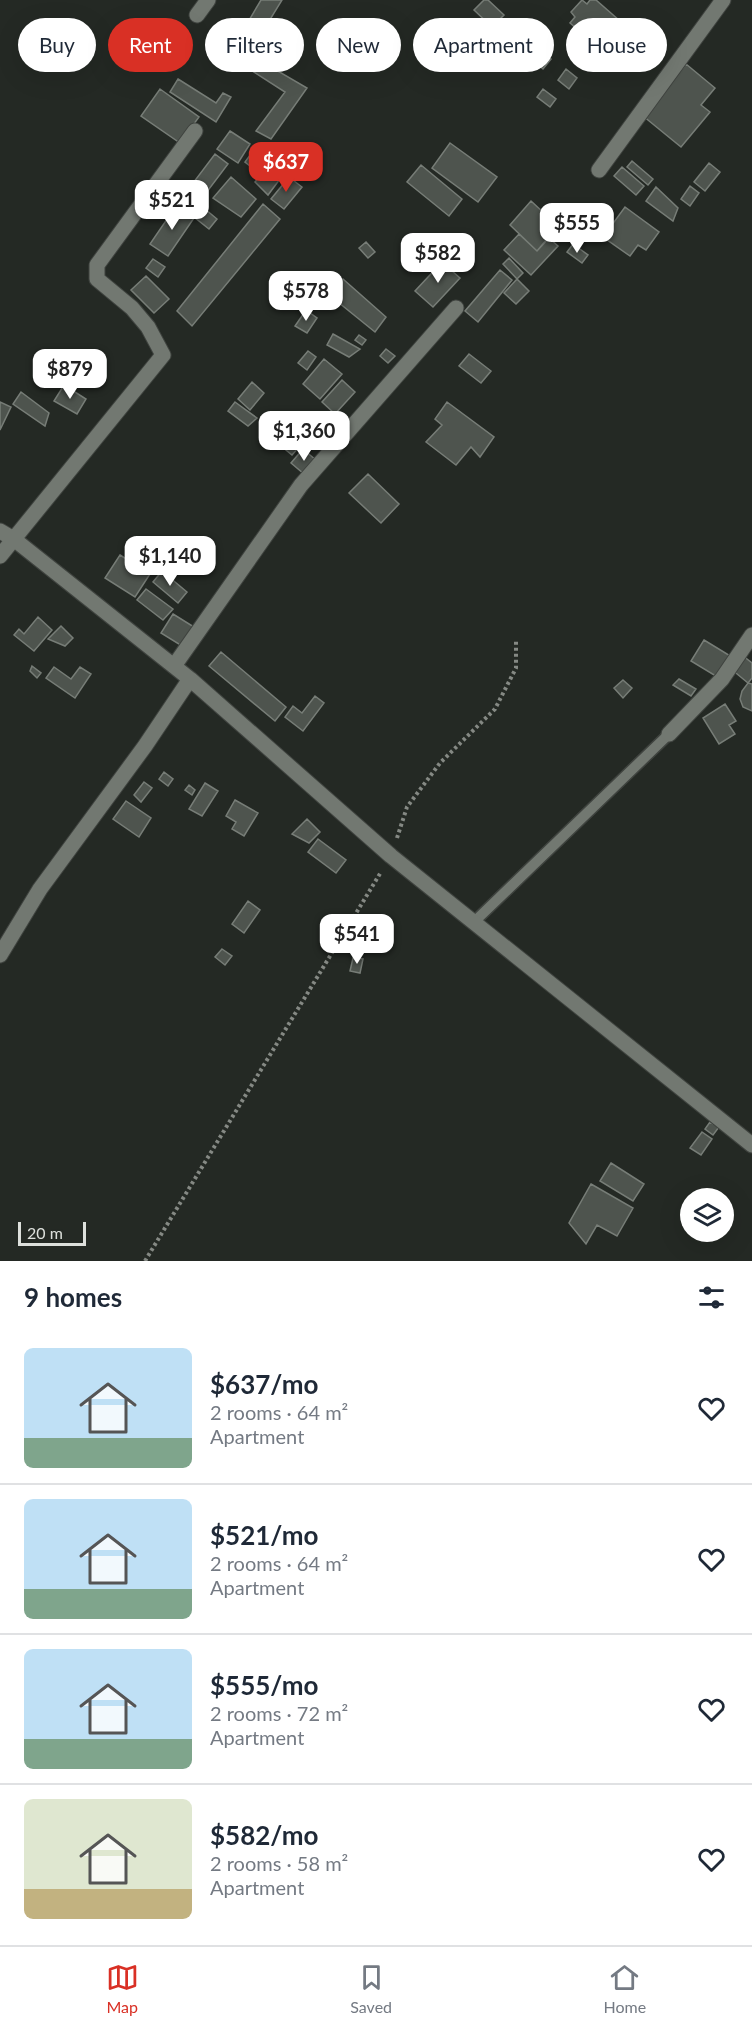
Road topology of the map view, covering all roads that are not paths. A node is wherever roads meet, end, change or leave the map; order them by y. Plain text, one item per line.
1 (208, 0) edge
2 (723, 0) edge
3 (197, 15) dead end
4 (195, 131) dead end
5 (599, 170) dead end
6 (456, 308) dead end
7 (0, 531) edge
8 (15, 540) junction
9 (0, 556) edge
10 (752, 635) edge
11 (174, 666) junction
12 (190, 679) junction
13 (669, 734) joint
14 (474, 922) junction
15 (0, 955) edge
16 (752, 1145) edge

1 - 3 street
2 - 5 street
4 - 8 street
6 - 11 street
7 - 8 street
8 - 9 street
8 - 11 street
10 - 13 street
11 - 12 street
12 - 14 street
12 - 15 street
13 - 14 lane
14 - 16 street

